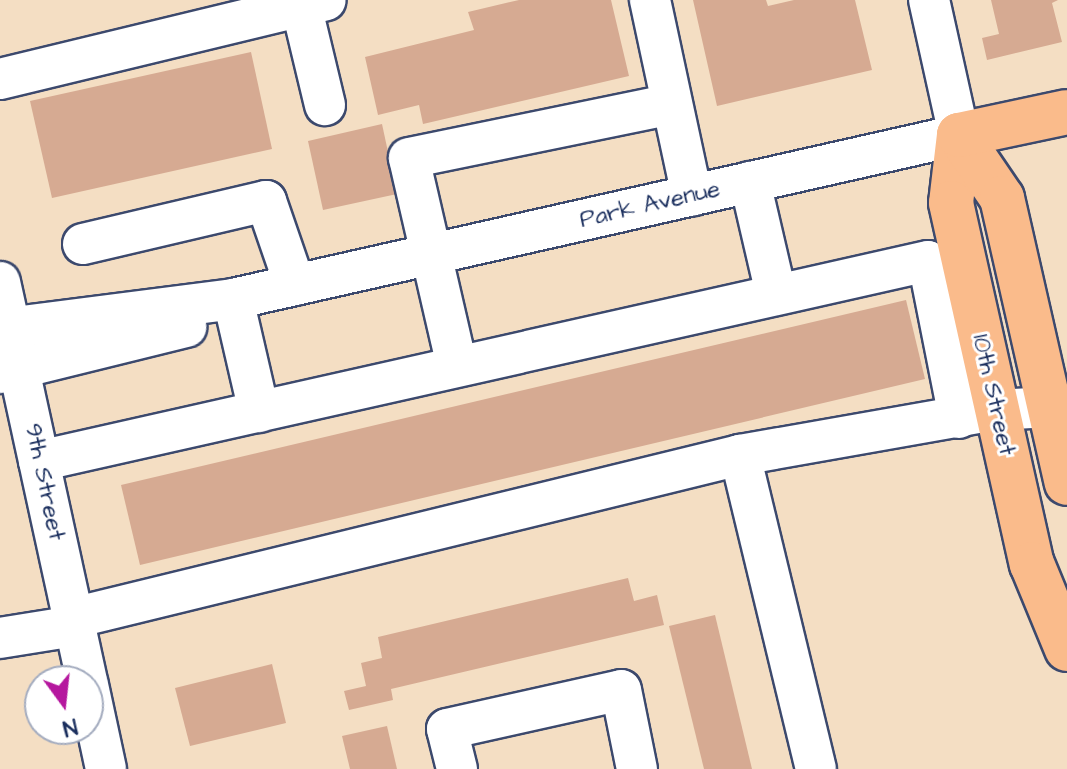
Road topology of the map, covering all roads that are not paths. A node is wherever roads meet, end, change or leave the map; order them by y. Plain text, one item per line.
1 (650, 0) edge
2 (929, 0) edge
3 (314, 3) edge
4 (0, 79) edge
5 (672, 104) junction
6 (325, 105) dead end
7 (1067, 112) edge
8 (959, 135) junction
9 (750, 182) junction
10 (692, 196) junction
11 (83, 244) dead end
12 (431, 255) junction
13 (0, 282) edge
14 (295, 285) junction
15 (776, 294) junction
16 (233, 299) junction
17 (5, 327) edge
18 (457, 366) junction
19 (10, 371) edge
20 (1059, 408) edge
21 (259, 412) junction
22 (978, 414) junction
23 (740, 455) junction
24 (39, 461) junction
25 (1067, 483) edge
26 (74, 622) junction
27 (0, 638) edge
28 (1067, 649) edge
29 (84, 665) edge
30 (101, 745) edge
31 (106, 769) edge
32 (457, 769) edge
33 (637, 769) edge
34 (816, 769) edge

1 - 5 street
2 - 8 street, 10th Street
3 - 4 street
3 - 6 street
5 - 10 street
5 - 12 street
7 - 8 main road, Park Avenue
8 - 9 street, Park Avenue
8 - 20 main road, 10th Street
8 - 22 main road, 10th Street
9 - 10 street, Park Avenue
9 - 15 street
10 - 12 street, Park Avenue
11 - 14 street
12 - 14 street, Park Avenue
12 - 18 street
13 - 17 street, 9th Street
14 - 16 street, Park Avenue
15 - 18 street
15 - 22 street
16 - 17 street, Park Avenue
16 - 19 street, Park Avenue
16 - 21 street
17 - 19 street, 9th Street
18 - 21 street
19 - 24 street, 9th Street
20 - 22 street
20 - 25 main road, 10th Street
21 - 24 street
22 - 23 street
22 - 28 main road, 10th Street
23 - 26 street
23 - 34 street
24 - 26 street, 9th Street
26 - 27 street
26 - 29 street, 9th Street
30 - 31 street, 9th Street
32 - 33 street

